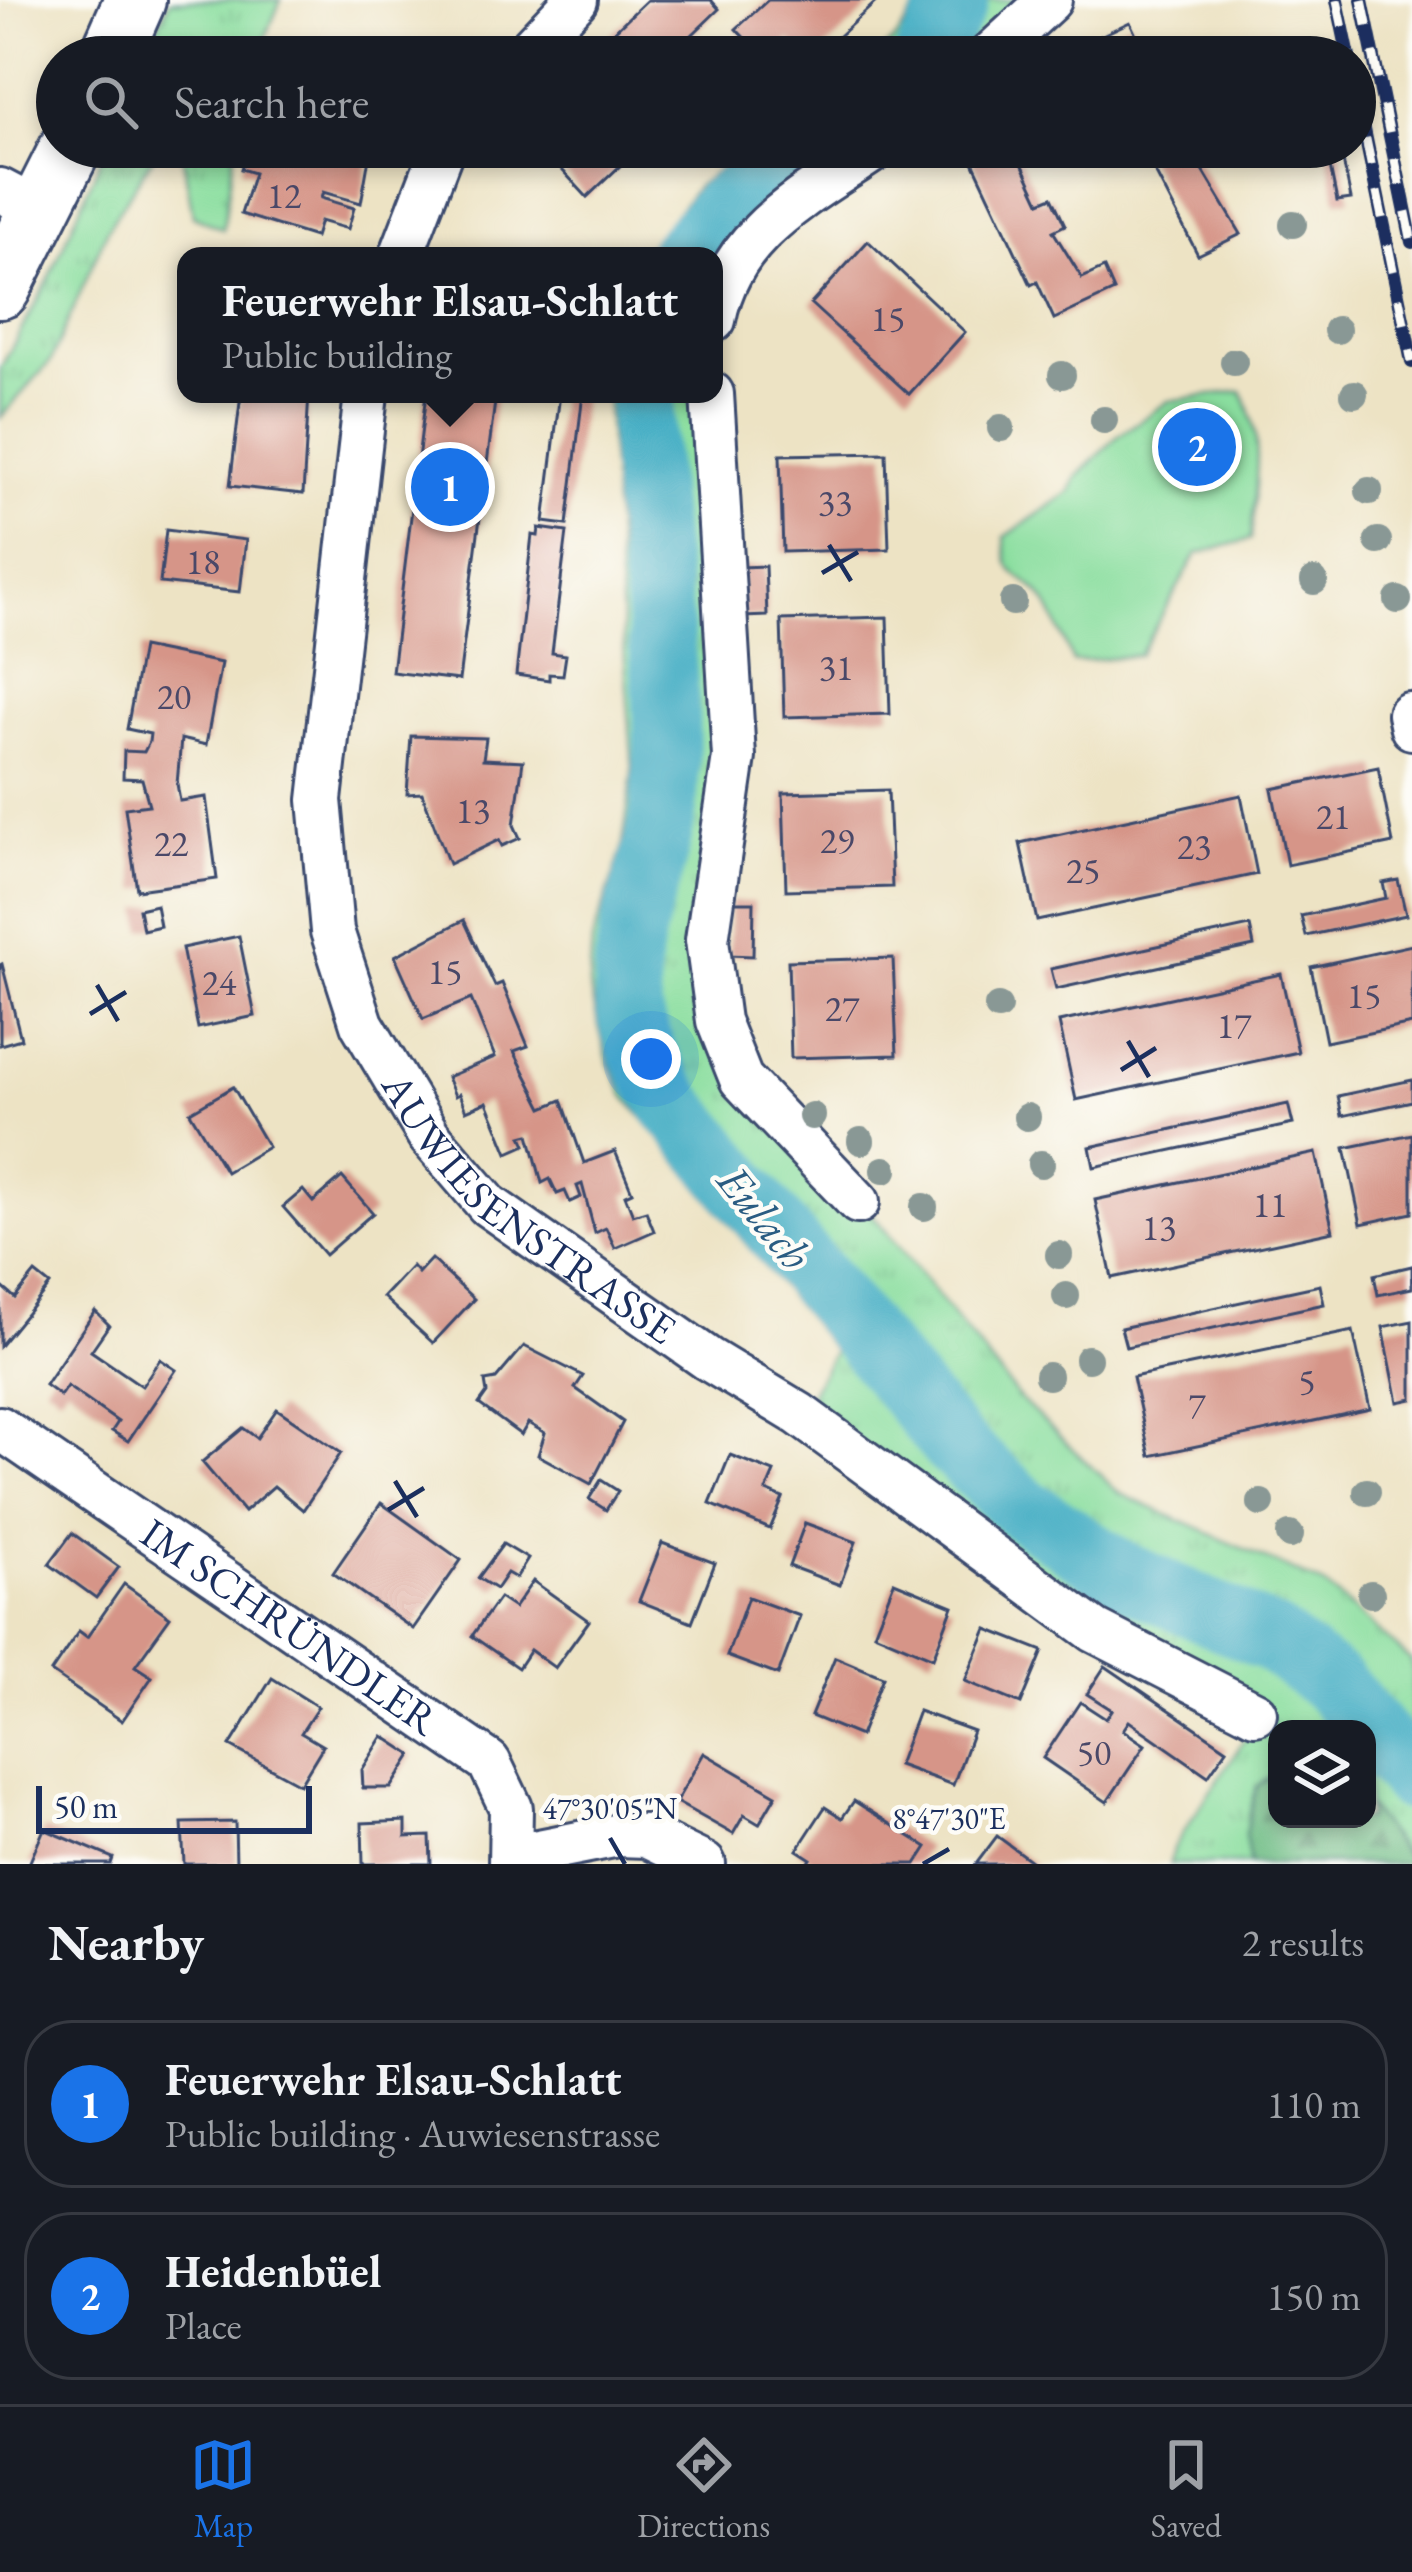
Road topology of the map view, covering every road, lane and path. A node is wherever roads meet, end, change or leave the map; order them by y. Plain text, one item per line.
1 (135, 0) edge
2 (576, 0) edge
3 (1050, 0) edge
4 (119, 36) edge
5 (542, 36) edge
6 (1010, 36) edge
7 (52, 168) edge
8 (435, 168) edge
9 (846, 168) edge
10 (21, 201) edge
11 (404, 247) edge
12 (723, 283) edge
13 (0, 289) edge
14 (365, 403) edge
15 (713, 403) edge
16 (858, 1202) dead end
17 (0, 1428) edge
18 (1255, 1713) dead end
19 (511, 1860) edge
20 (704, 1864) edge

1 - 4 main road
2 - 5 street
3 - 6 street
7 - 10 main road
8 - 11 street
9 - 12 street
10 - 13 main road
14 - 18 street, AUWIESENSTRASSE
15 - 16 street
17 - 19 street, IM SCHRÜNDLER
19 - 20 street

